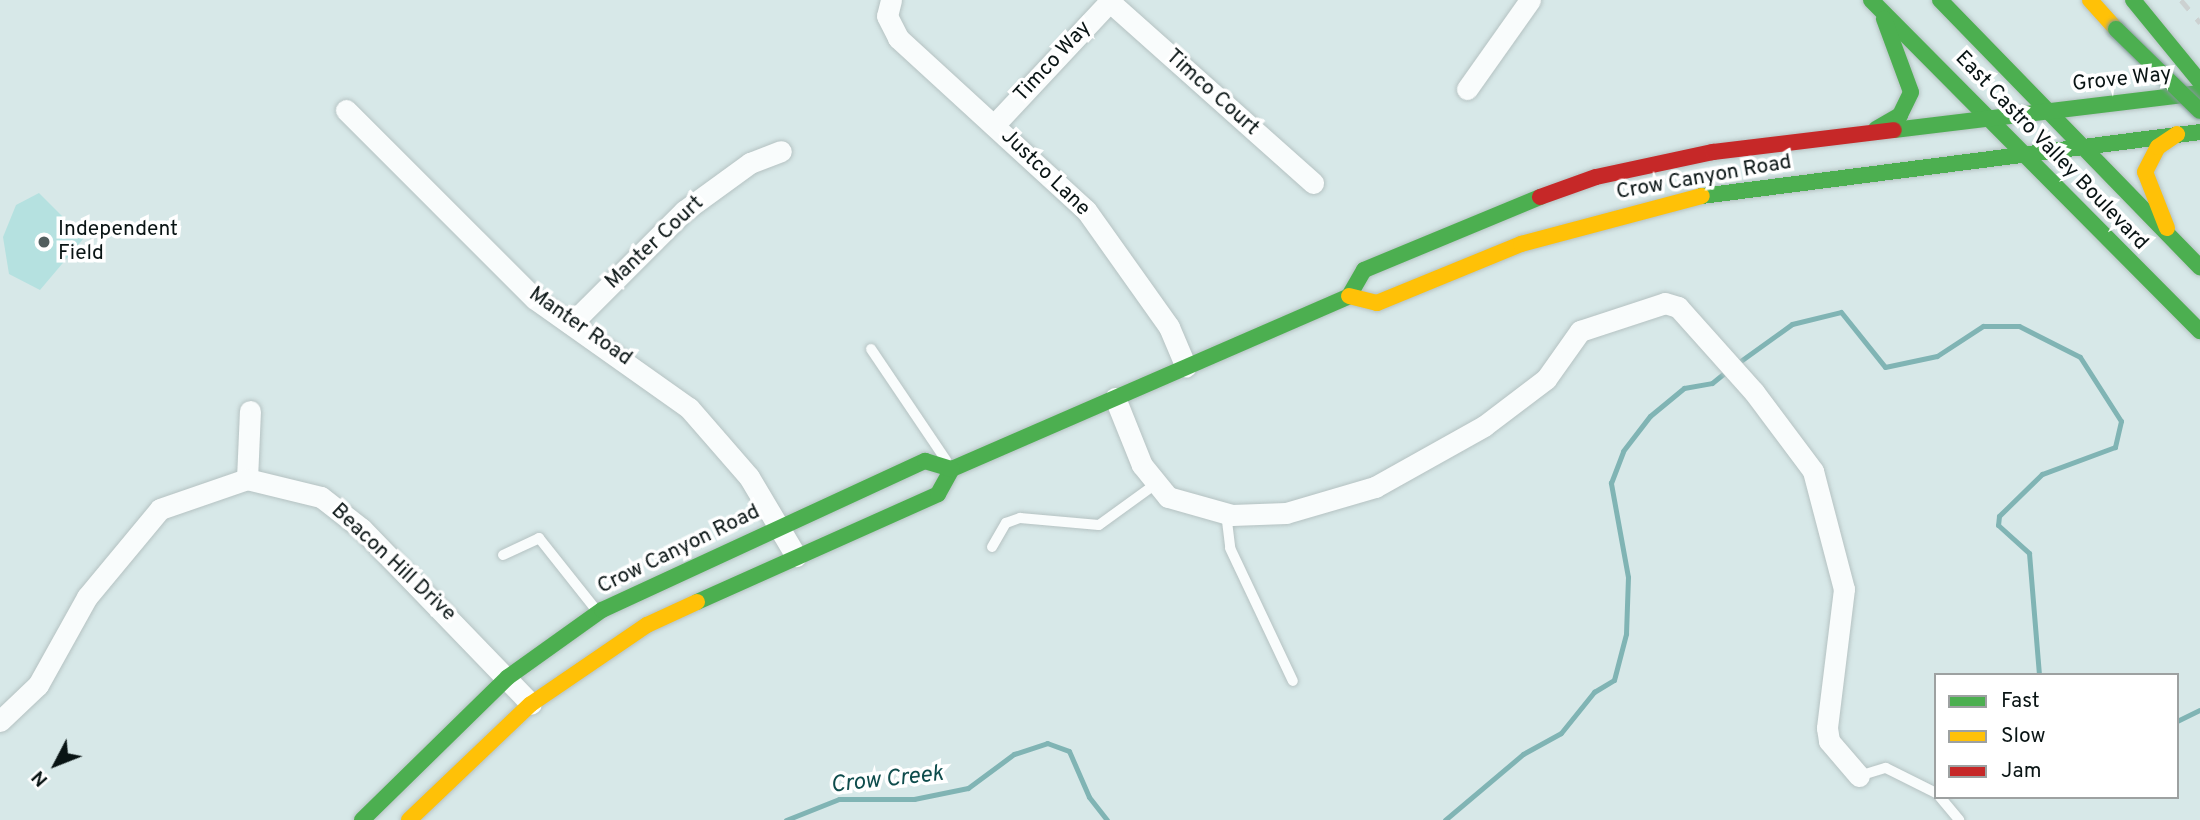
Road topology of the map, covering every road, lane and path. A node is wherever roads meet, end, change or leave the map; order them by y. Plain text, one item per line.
1 (891, 0) edge
2 (1530, 0) edge
3 (1940, 0) edge
4 (2090, 0) edge
5 (2133, 0) edge
6 (1110, 1) edge
7 (1874, 3) edge
8 (2200, 82) edge
9 (1467, 89) dead end
10 (2200, 93) edge
11 (346, 110) dead end
12 (2048, 110) junction
13 (2200, 111) edge
14 (1989, 116) junction
15 (995, 124) junction
16 (1873, 131) junction
17 (2200, 132) edge
18 (2177, 134) junction
19 (2082, 146) junction
20 (782, 151) dead end
21 (2024, 153) junction
22 (1313, 183) dead end
23 (2172, 239) junction
24 (2200, 267) edge
25 (1349, 296) junction
26 (571, 324) junction
27 (2200, 331) edge
28 (871, 349) dead end
29 (1186, 367) junction
30 (1115, 398) junction
31 (250, 411) dead end
32 (952, 468) junction
33 (247, 479) junction
34 (1157, 483) junction
35 (1226, 513) junction
36 (780, 524) junction
37 (992, 547) dead end
38 (503, 555) dead end
39 (796, 556) junction
40 (598, 613) junction
41 (508, 677) junction
42 (1293, 681) dead end
43 (531, 704) junction
44 (0, 721) edge
45 (1858, 776) joint
46 (1934, 792) edge
47 (1942, 799) edge
48 (424, 814) edge
49 (362, 820) edge
50 (409, 820) edge
51 (1959, 820) edge

1 - 15 street, Justco Lane
2 - 9 street
3 - 12 main road, East Castro Valley Boulevard
4 - 13 main road, bridge
5 - 8 main road
6 - 15 street, Timco Way
6 - 22 street, Timco Court
7 - 14 main road, East Castro Valley Boulevard
7 - 16 main road
10 - 12 main road, Grove Way
11 - 26 street, Manter Road
12 - 14 main road, Crow Canyon Road
12 - 19 main road, East Castro Valley Boulevard
14 - 16 main road, Crow Canyon Road
14 - 21 main road, East Castro Valley Boulevard
15 - 29 street, Justco Lane
16 - 25 main road, Crow Canyon Road
17 - 18 main road
18 - 19 main road
18 - 23 main road
19 - 21 main road, Crow Canyon Road
19 - 23 main road, East Castro Valley Boulevard
20 - 26 street, Manter Court
21 - 25 main road, Crow Canyon Road
21 - 27 main road, East Castro Valley Boulevard
23 - 24 main road, East Castro Valley Boulevard
25 - 29 main road
26 - 36 street, Manter Road
28 - 32 lane
29 - 30 main road
30 - 32 main road
30 - 34 street
31 - 33 street
32 - 36 main road, Crow Canyon Road
32 - 39 main road
33 - 41 street, Beacon Hill Drive
33 - 44 street
34 - 35 street
34 - 37 lane
35 - 42 lane
35 - 45 street
36 - 39 street, Manter Road
36 - 40 main road, Crow Canyon Road
38 - 40 lane
39 - 43 main road
40 - 41 main road, Crow Canyon Road
41 - 43 street, Beacon Hill Drive
41 - 49 main road, Crow Canyon Road
43 - 48 main road
45 - 46 lane
47 - 51 lane
48 - 50 main road

